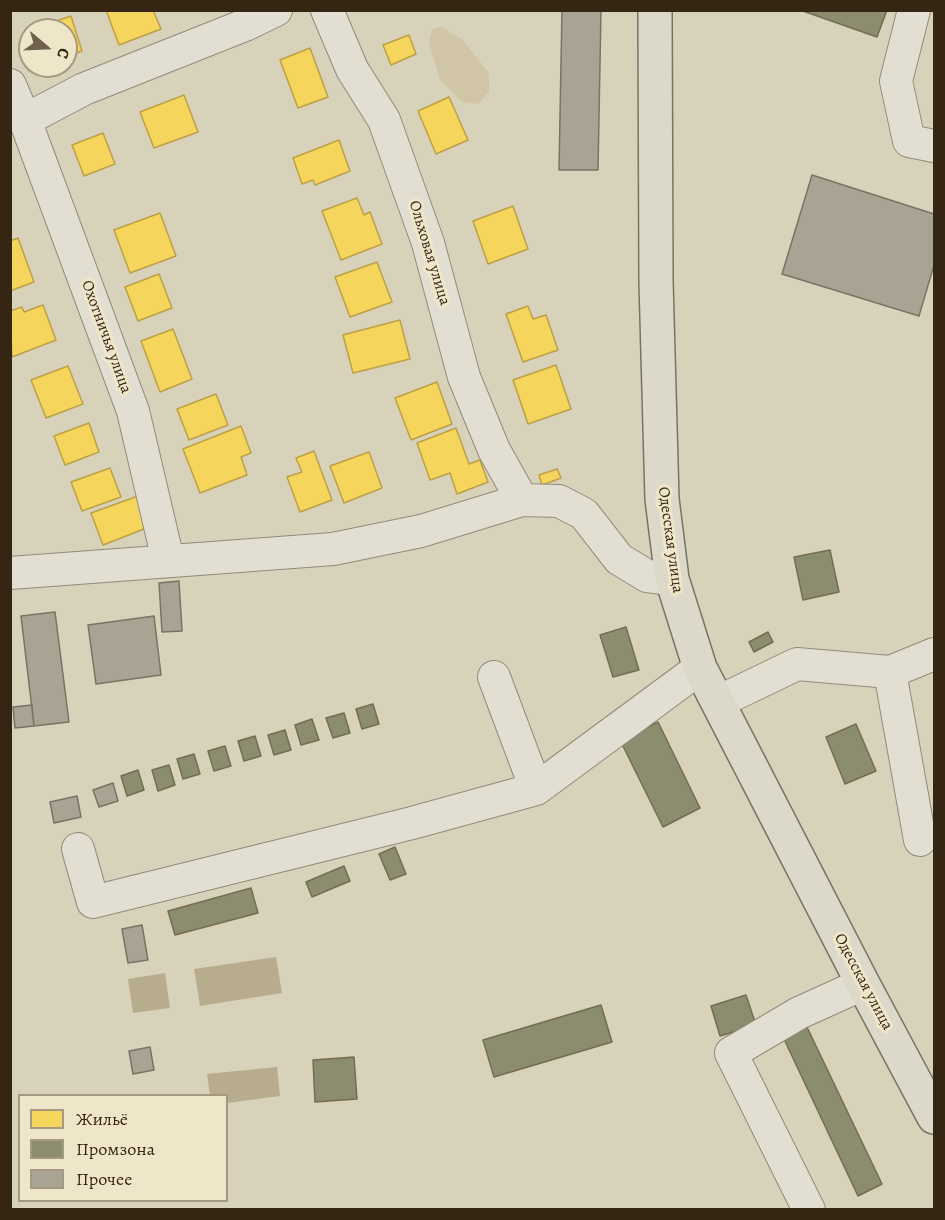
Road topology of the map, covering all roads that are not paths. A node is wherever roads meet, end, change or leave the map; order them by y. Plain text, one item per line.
1 (276, 10) edge
2 (327, 10) edge
3 (655, 10) edge
4 (914, 10) edge
5 (10, 85) edge
6 (25, 120) junction
7 (934, 146) edge
8 (522, 500) junction
9 (168, 560) junction
10 (10, 573) edge
11 (672, 579) junction
12 (934, 654) edge
13 (700, 668) junction
14 (890, 672) junction
15 (494, 677) dead end
16 (718, 702) junction
17 (536, 789) junction
18 (920, 840) dead end
19 (78, 849) dead end
20 (863, 984) junction
21 (934, 1117) edge
22 (809, 1209) edge

1 - 6 street
2 - 8 street, Ольховая улица
3 - 11 main road, Одесская улица
4 - 7 street
5 - 6 street, Охотничья улица
6 - 9 street, Охотничья улица
8 - 9 street
8 - 11 street
9 - 10 street
11 - 13 main road, Одесская улица
12 - 14 street
13 - 16 main road, Одесская улица
13 - 17 street
14 - 16 street
14 - 18 street
15 - 17 street
16 - 20 main road, Одесская улица
17 - 19 street
20 - 21 main road, Одесская улица
20 - 22 street

